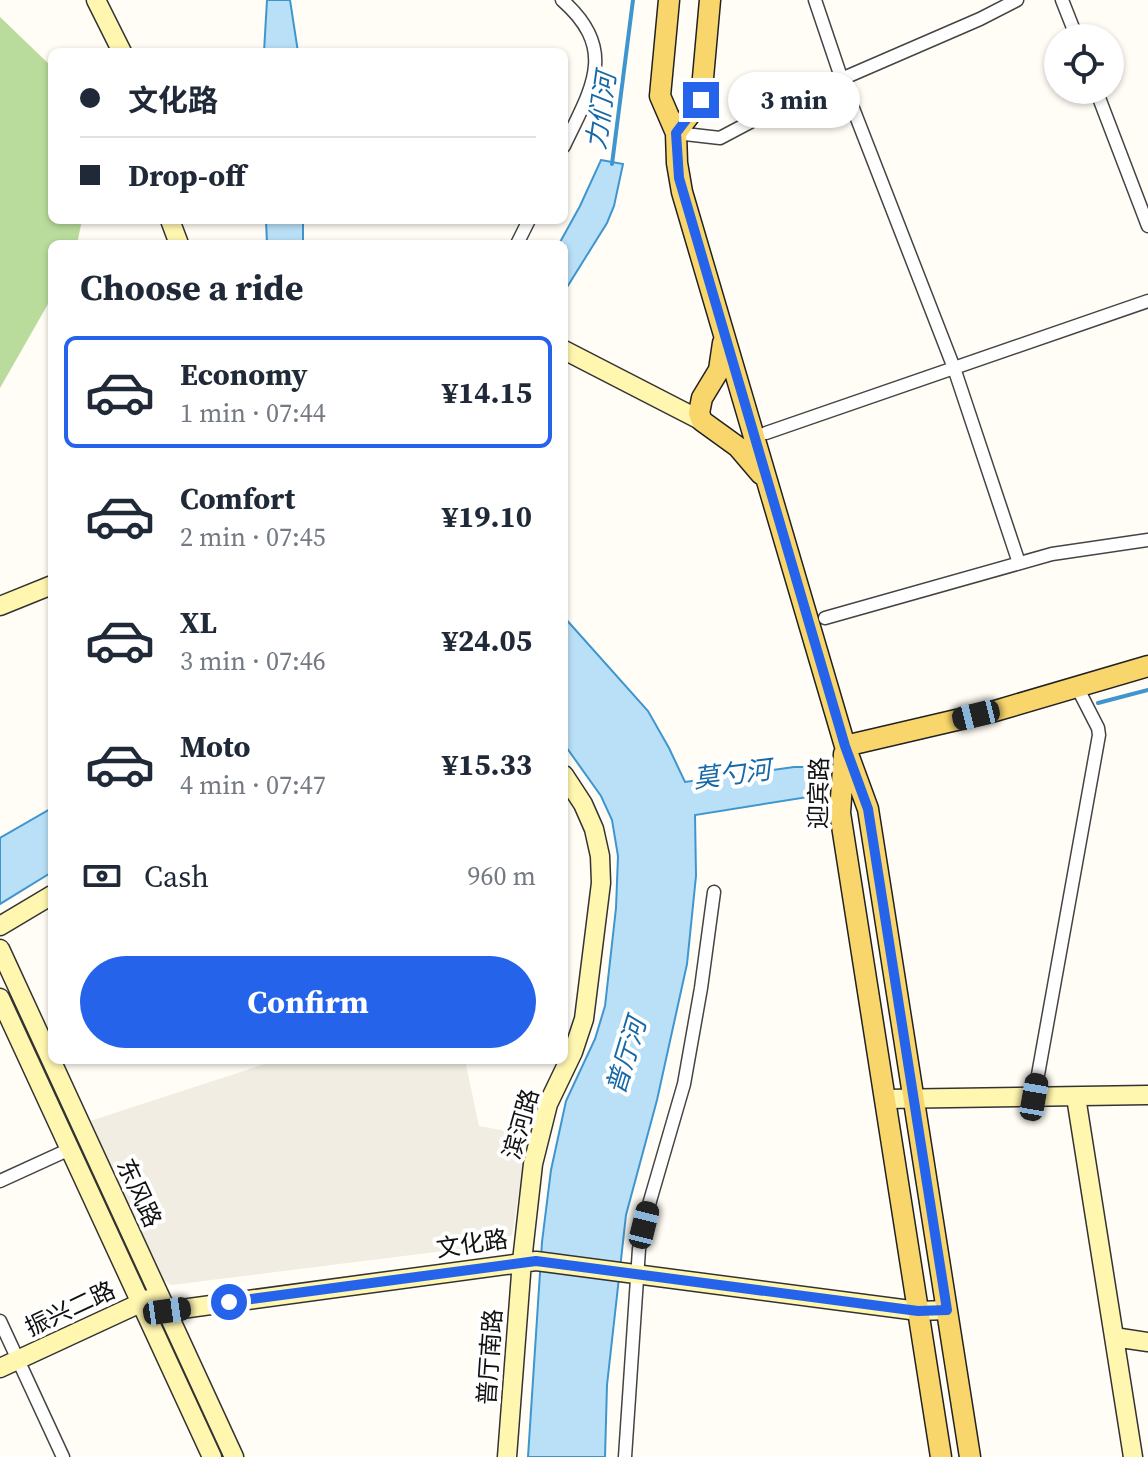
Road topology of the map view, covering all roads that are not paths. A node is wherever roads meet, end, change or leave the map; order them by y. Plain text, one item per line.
1 (96, 0) edge
2 (562, 0) edge
3 (669, 0) edge
4 (710, 0) edge
5 (815, 0) edge
6 (1017, 0) edge
7 (1062, 0) edge
8 (1071, 24) edge
9 (120, 48) edge
10 (842, 80) junction
11 (1101, 104) edge
12 (676, 133) junction
13 (568, 138) edge
14 (1148, 226) edge
15 (1148, 301) edge
16 (721, 323) junction
17 (568, 352) edge
18 (954, 368) junction
19 (740, 387) junction
20 (706, 392) junction
21 (674, 406) junction
22 (702, 421) junction
23 (758, 427) junction
24 (726, 436) junction
25 (769, 488) junction
26 (1148, 540) edge
27 (1019, 563) junction
28 (48, 587) edge
29 (0, 606) edge
30 (825, 618) dead end
31 (1148, 666) edge
32 (1077, 687) junction
33 (845, 746) junction
34 (568, 781) edge
35 (714, 892) dead end
36 (48, 897) edge
37 (0, 926) edge
38 (0, 949) edge
39 (0, 998) edge
40 (48, 1053) edge
41 (568, 1061) edge
42 (53, 1064) edge
43 (566, 1064) edge
44 (1148, 1095) edge
45 (1034, 1097) junction
46 (1076, 1097) junction
47 (885, 1099) junction
48 (914, 1099) junction
49 (70, 1149) junction
50 (0, 1181) edge
51 (522, 1261) junction
52 (636, 1274) junction
53 (163, 1303) junction
54 (144, 1310) junction
55 (947, 1310) junction
56 (918, 1311) junction
57 (0, 1321) edge
58 (1114, 1337) junction
59 (1148, 1342) edge
60 (18, 1359) junction
61 (0, 1368) edge
62 (63, 1457) edge
63 (212, 1457) edge
64 (234, 1457) edge
65 (507, 1457) edge
66 (625, 1457) edge
67 (941, 1457) edge
68 (970, 1457) edge
69 (1133, 1457) edge

1 - 9 main road
2 - 13 street
3 - 12 main road
4 - 12 main road
5 - 10 street
6 - 10 street
7 - 8 street
10 - 12 street
10 - 18 street
11 - 14 street
12 - 16 main road
15 - 18 street
16 - 19 main road
16 - 20 main road
17 - 21 main road
18 - 23 street
18 - 27 street
19 - 20 main road
19 - 23 main road
20 - 21 main road
20 - 22 main road
21 - 22 main road
22 - 24 main road
23 - 24 main road
23 - 25 main road
24 - 25 main road
25 - 33 main road
26 - 27 street
27 - 30 street
28 - 29 main road
31 - 32 main road
32 - 33 main road
32 - 45 street
33 - 47 main road, 迎宾路
33 - 48 main road, 迎宾路
34 - 41 main road, 滨河路
35 - 52 street
36 - 37 main road
38 - 40 main road, 东风路
39 - 49 main road, 东风路
42 - 53 main road, 东风路
43 - 51 main road, 滨河路
44 - 46 main road
45 - 46 main road
45 - 48 main road
46 - 58 main road
47 - 48 main road
47 - 56 main road, 迎宾路
48 - 55 main road, 迎宾路
49 - 50 street
49 - 54 main road, 东风路
51 - 52 main road, 文化路
51 - 53 main road, 文化路
51 - 65 main road, 普厅南路
52 - 56 main road, 文化路
52 - 66 street
53 - 54 main road, 文化路
53 - 64 main road, 东风路
54 - 60 main road, 振兴二路
54 - 63 main road, 东风路
55 - 56 main road, 文化路
55 - 68 main road, 迎宾路
56 - 67 main road, 迎宾路
57 - 60 street
58 - 59 main road
58 - 69 main road
60 - 61 main road, 振兴二路
60 - 62 street

